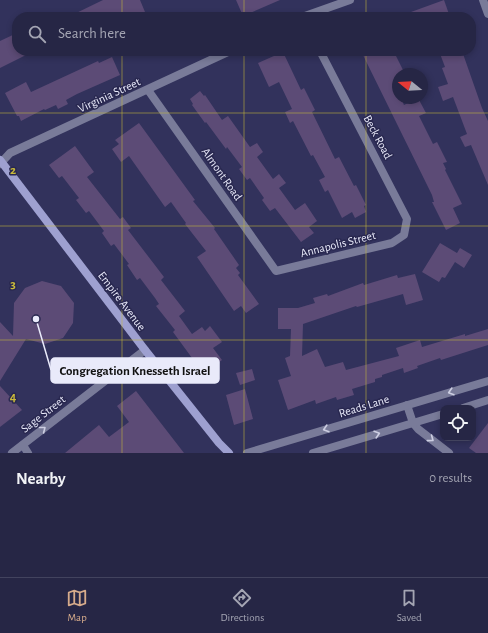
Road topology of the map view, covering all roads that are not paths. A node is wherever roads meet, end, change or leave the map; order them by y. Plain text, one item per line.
1 (350, 0) edge
2 (483, 0) edge
3 (317, 12) edge
4 (488, 14) edge
5 (219, 56) edge
6 (323, 56) edge
7 (148, 90) junction
8 (0, 162) edge
9 (404, 235) joint
10 (276, 271) joint
11 (145, 350) junction
12 (488, 381) edge
13 (488, 400) edge
14 (408, 405) junction
15 (472, 405) edge
16 (440, 415) edge
17 (413, 423) junction
18 (23, 445) junction
19 (12, 453) edge
20 (28, 453) edge
21 (229, 453) edge
22 (247, 453) edge
23 (313, 453) edge
24 (449, 453) edge

1 - 3 street
2 - 4 street
5 - 7 street, Virginia Street
6 - 9 street, Beck Road
7 - 8 street, Virginia Street
7 - 10 street, Almont Road
8 - 11 main road, Empire Avenue
9 - 10 street, Annapolis Street
18 -> 11 street, Sage Street
11 - 21 main road, Empire Avenue
12 -> 14 street, Reads Lane
13 - 15 street
14 - 17 street
14 -> 22 street, Reads Lane
16 - 17 street
23 -> 17 street
17 -> 24 street
18 - 19 street, Sage Street
18 - 20 street

